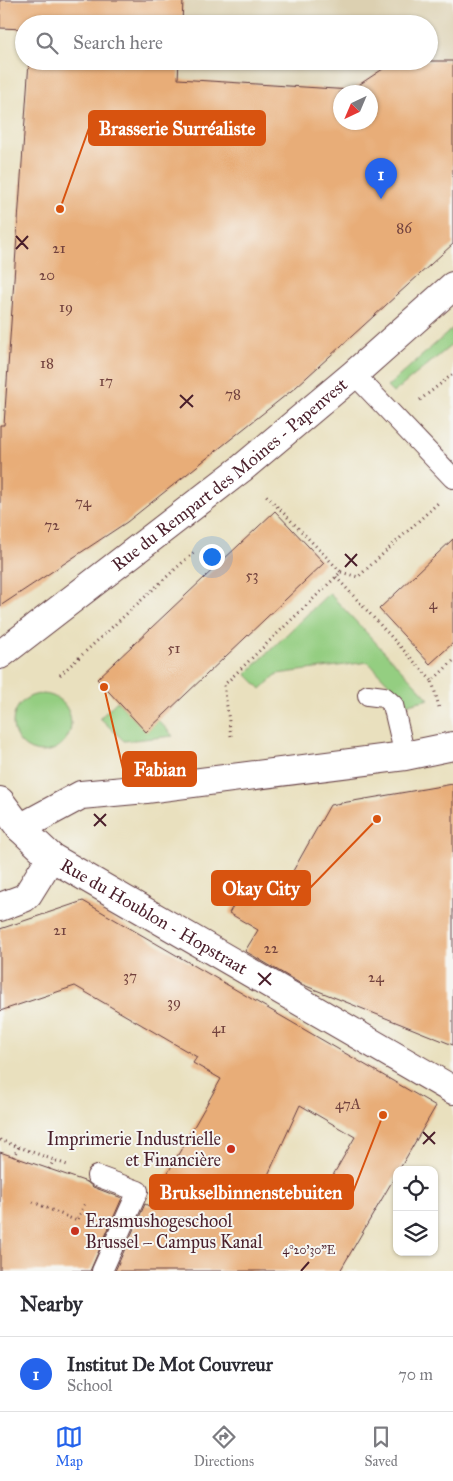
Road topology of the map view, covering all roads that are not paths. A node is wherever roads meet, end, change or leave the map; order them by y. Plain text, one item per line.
1 (453, 286) edge
2 (354, 374) junction
3 (453, 478) edge
4 (0, 655) edge
5 (368, 695) dead end
6 (453, 746) edge
7 (404, 756) junction
8 (0, 801) edge
9 (20, 828) junction
10 (51, 857) junction
11 (0, 907) edge
12 (453, 1090) edge
13 (95, 1180) road end
14 (102, 1271) edge

1 - 2 street, Rue du Rempart des Moines - Papenvest
2 - 3 lane
2 - 4 street, Rue du Rempart des Moines - Papenvest
5 - 7 lane
6 - 7 street
7 - 9 street
8 - 9 street, Rue du Houblon - Hopstraat
9 - 10 street, Rue du Houblon - Hopstraat
10 - 11 street
10 - 12 street, Rue du Houblon - Hopstraat
13 - 14 lane

